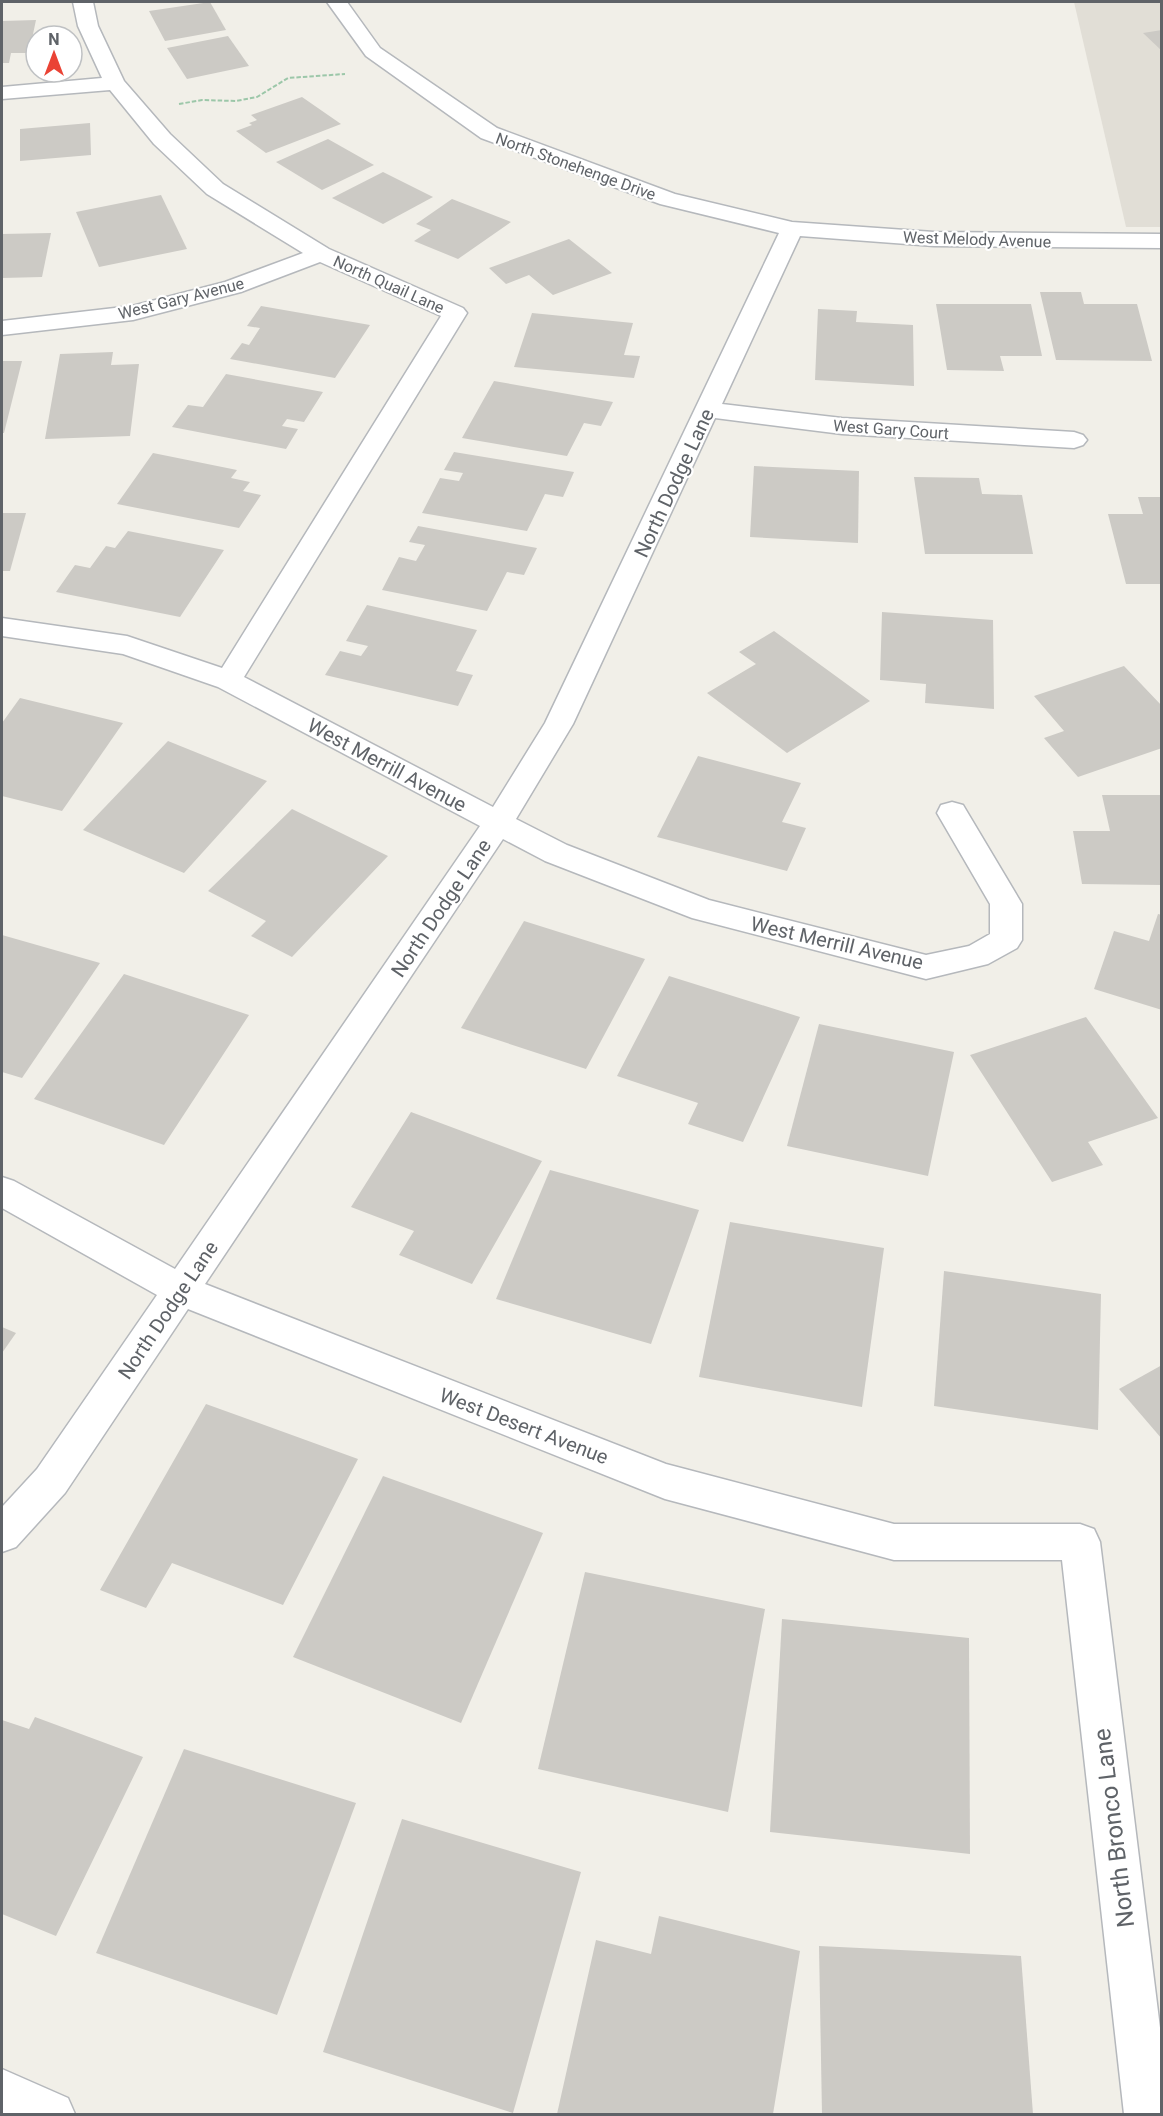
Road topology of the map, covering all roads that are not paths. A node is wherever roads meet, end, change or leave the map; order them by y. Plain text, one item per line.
1 (82, 2) edge
2 (337, 2) edge
3 (116, 83) junction
4 (2, 93) edge
5 (792, 229) junction
6 (1161, 241) edge
7 (321, 254) junction
8 (2, 327) edge
9 (708, 410) junction
10 (1074, 440) dead end
11 (2, 627) edge
12 (228, 680) junction
13 (952, 813) dead end
14 (498, 823) junction
15 (2, 1191) edge
16 (182, 1291) junction
17 (2, 1534) edge
18 (1080, 1542) joint
19 (2, 2092) edge
20 (52, 2115) edge
21 (1147, 2115) edge

1 - 3 street, North Quail Lane
2 - 5 street, North Stonehenge Drive
3 - 4 street
3 - 7 street, North Quail Lane
5 - 6 street, West Melody Avenue
5 - 9 street, North Dodge Lane
7 - 8 street, West Gary Avenue
7 - 12 street, North Quail Lane
9 - 10 street, West Gary Court
9 - 14 street, North Dodge Lane
11 - 12 street, West Merrill Avenue
12 - 14 street, West Merrill Avenue
13 - 14 street, West Merrill Avenue
14 - 16 street, North Dodge Lane
15 - 16 street, West Desert Avenue
16 - 17 street, North Dodge Lane
16 - 18 street, West Desert Avenue
18 - 21 street, North Bronco Lane
19 - 20 street

